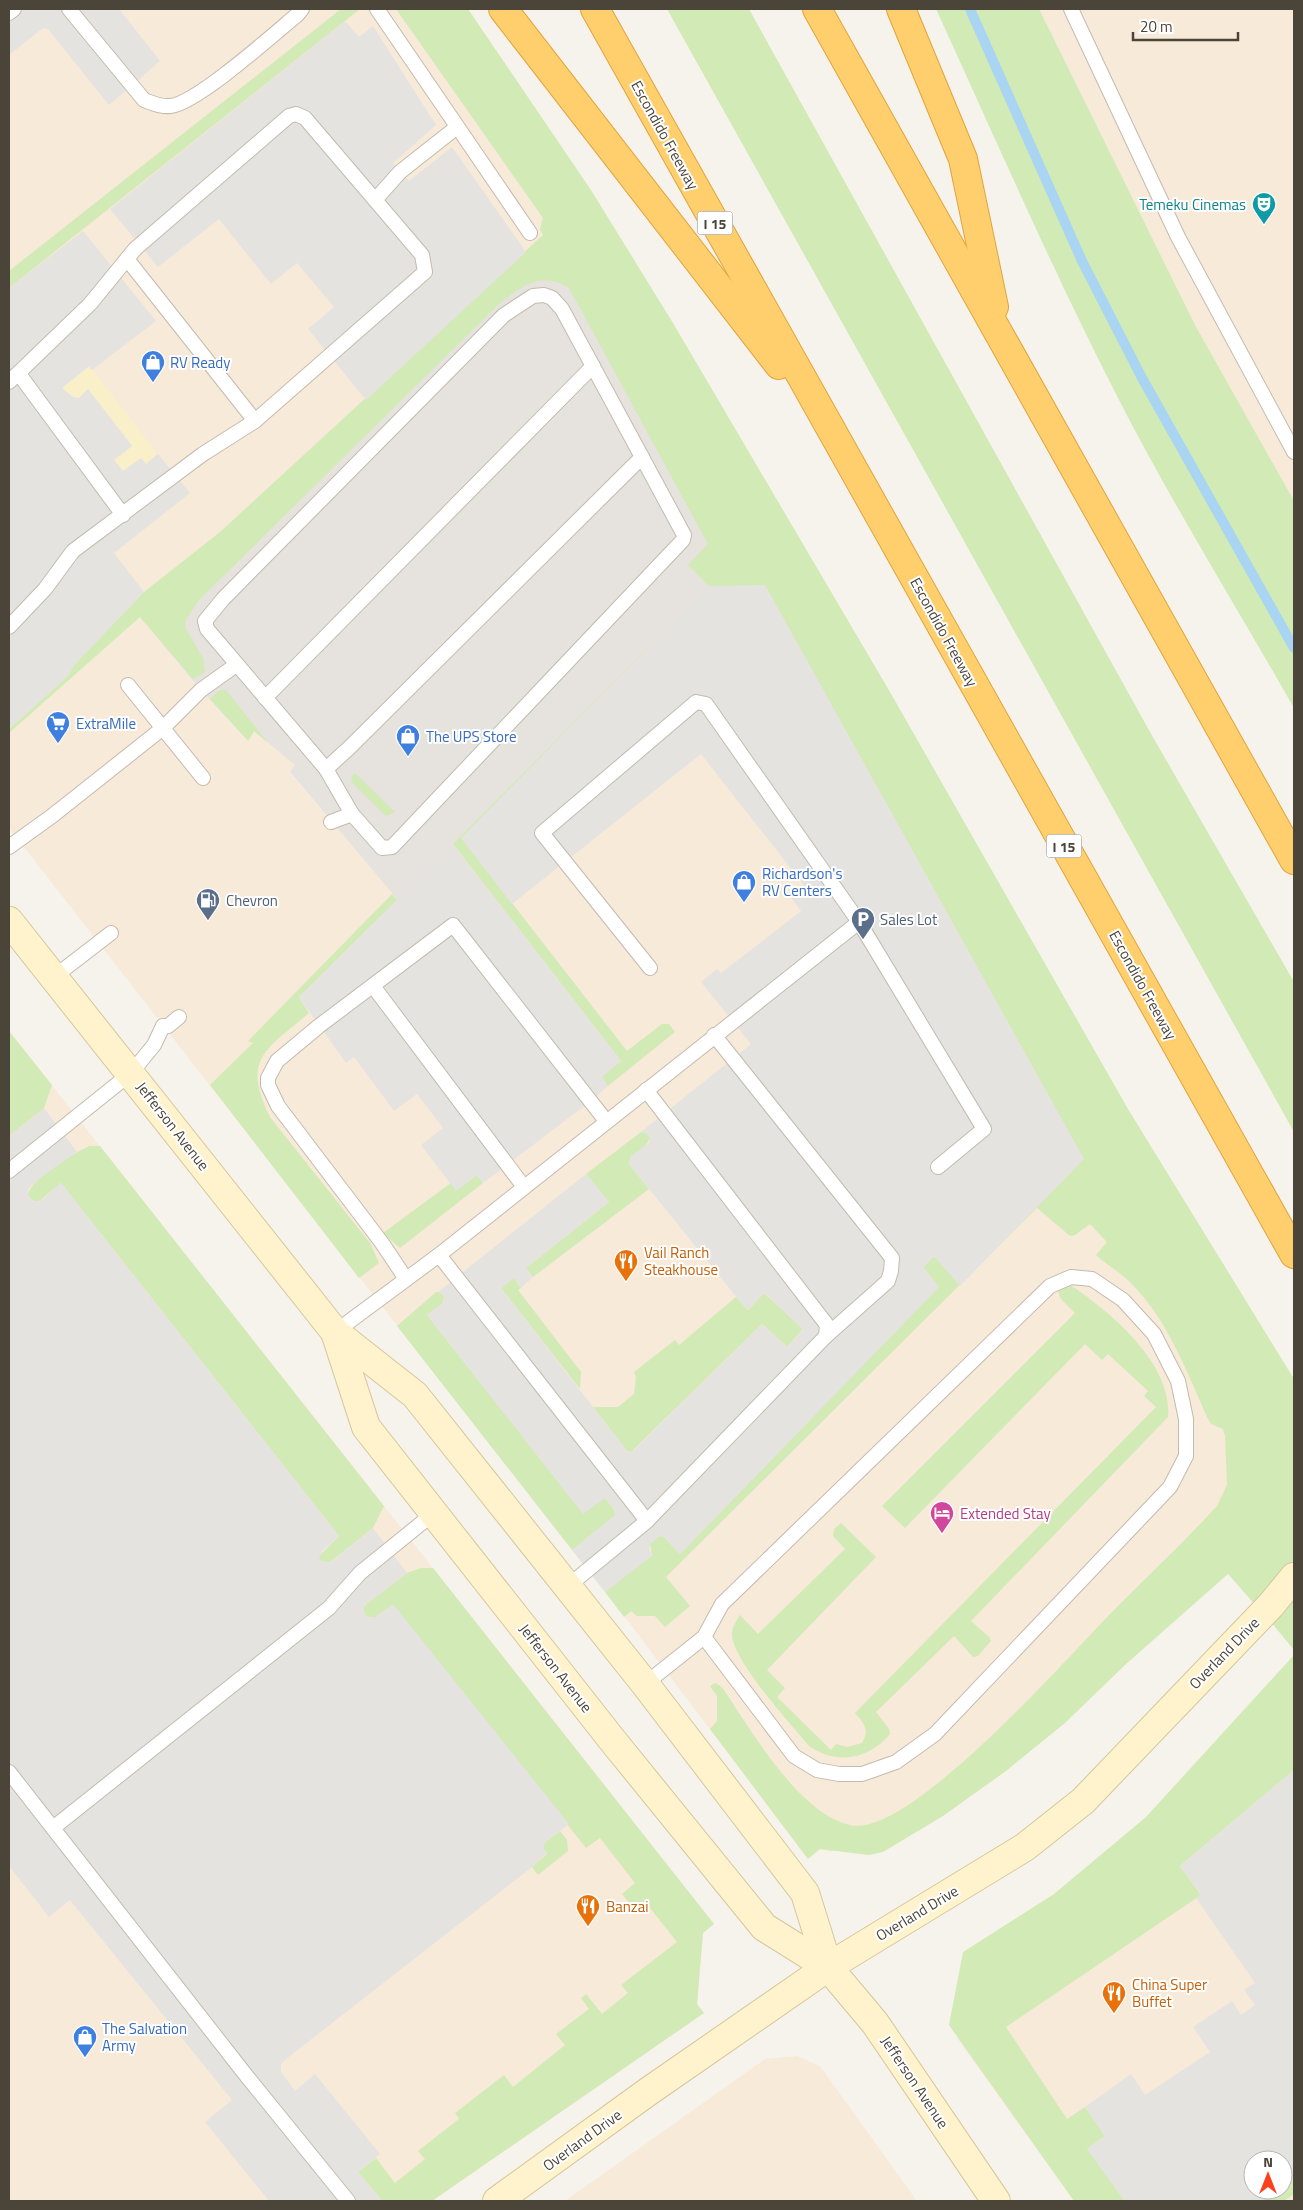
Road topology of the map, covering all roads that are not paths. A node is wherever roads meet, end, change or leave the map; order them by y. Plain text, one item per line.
1 (14, 9) edge
2 (69, 9) edge
3 (302, 9) edge
4 (377, 9) edge
5 (503, 9) edge
6 (595, 9) edge
7 (817, 9) edge
8 (900, 9) edge
9 (1070, 9) edge
10 (9, 13) edge
11 (457, 127) junction
12 (375, 200) junction
13 (530, 233) dead end
14 (126, 259) junction
15 (1000, 333) junction
16 (593, 366) junction
17 (14, 378) edge
18 (256, 421) junction
19 (834, 438) junction
20 (1294, 452) edge
21 (642, 457) junction
22 (123, 515) junction
23 (9, 627) edge
24 (236, 665) junction
25 (128, 685) dead end
26 (265, 698) junction
27 (164, 728) junction
28 (326, 769) junction
29 (203, 778) dead end
30 (352, 814) junction
31 (331, 822) dead end
32 (9, 847) edge
33 (1294, 860) edge
34 (9, 920) edge
35 (859, 922) junction
36 (111, 933) dead end
37 (650, 968) dead end
38 (54, 977) junction
39 (373, 986) junction
40 (179, 1018) dead end
41 (714, 1036) junction
42 (131, 1073) junction
43 (646, 1090) junction
44 (606, 1122) junction
45 (938, 1167) dead end
46 (9, 1171) edge
47 (524, 1187) junction
48 (1294, 1254) edge
49 (439, 1255) junction
50 (406, 1280) junction
51 (335, 1332) junction
52 (826, 1336) junction
53 (434, 1513) junction
54 (647, 1521) junction
55 (1294, 1576) edge
56 (567, 1587) junction
57 (704, 1637) junction
58 (645, 1684) junction
59 (9, 1772) edge
60 (52, 1828) junction
61 (828, 1967) junction
62 (348, 2201) edge
63 (498, 2201) edge
64 (996, 2201) edge

1 - 10 lane
2 - 3 lane
4 - 11 lane
5 - 19 highway
6 - 19 highway, Escondido Freeway / I 15
7 - 15 highway
8 - 15 highway
9 - 20 lane
11 - 12 lane
11 - 13 lane
12 - 14 lane
12 - 18 lane
14 - 17 lane
14 - 18 lane
15 - 33 highway
16 - 21 lane
16 - 24 lane
16 - 26 lane
17 - 22 lane
18 - 22 lane
19 - 48 highway, Escondido Freeway / I 15
21 - 28 lane
21 - 30 lane
22 - 23 lane
24 - 26 lane
24 - 27 lane
25 - 27 lane
26 - 28 lane
27 - 29 lane
27 - 32 lane
28 - 30 lane
30 - 31 lane
34 - 38 main road, Jefferson Avenue
35 - 37 lane
35 - 41 lane
35 - 45 lane
36 - 38 lane
38 - 42 main road, Jefferson Avenue
39 - 44 lane
39 - 47 lane
39 - 50 lane
40 - 42 lane
41 - 43 lane
41 - 52 lane
42 - 46 lane
42 - 51 main road, Jefferson Avenue
43 - 44 lane
43 - 52 lane
44 - 47 lane
47 - 49 lane
49 - 50 lane
49 - 54 lane
50 - 51 lane
51 - 53 main road, Jefferson Avenue
51 - 56 main road, Jefferson Avenue
52 - 54 lane
53 - 60 lane
53 - 61 main road, Jefferson Avenue
54 - 56 lane
55 - 61 main road, Overland Drive
56 - 58 main road, Jefferson Avenue
57 - 57 lane
57 - 58 lane
58 - 61 main road, Jefferson Avenue
59 - 60 lane
60 - 62 lane
61 - 63 main road, Overland Drive
61 - 64 main road, Jefferson Avenue

